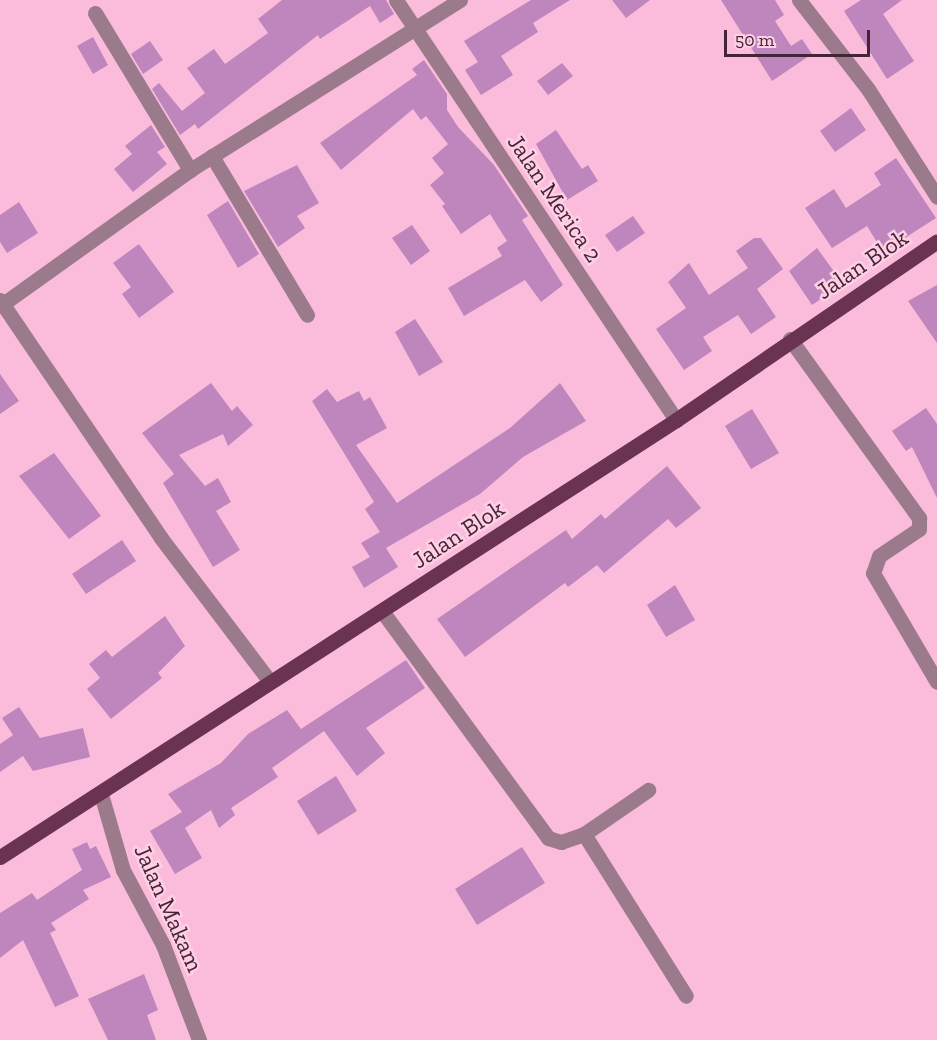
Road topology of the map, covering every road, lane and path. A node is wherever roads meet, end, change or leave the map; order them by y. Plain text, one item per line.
1 (396, 0) edge
2 (460, 0) edge
3 (799, 0) edge
4 (95, 13) dead end
5 (416, 29) junction
6 (212, 156) junction
7 (190, 170) junction
8 (937, 196) edge
9 (937, 241) edge
10 (1, 303) edge
11 (307, 315) dead end
12 (790, 339) junction
13 (676, 420) junction
14 (382, 610) junction
15 (268, 679) junction
16 (937, 682) edge
17 (648, 790) dead end
18 (101, 794) junction
19 (584, 834) junction
20 (0, 857) edge
21 (686, 996) dead end
22 (199, 1040) edge

1 - 5 street, Jalan Merica 2
2 - 5 street
3 - 8 street
4 - 7 street
5 - 6 street
5 - 13 street, Jalan Merica 2
6 - 7 street
6 - 11 street
7 - 10 street
9 - 12 main road, Jalan Blok
10 - 15 street
12 - 13 main road, Jalan Blok
12 - 16 street
13 - 14 main road, Jalan Blok
14 - 15 main road, Jalan Blok
14 - 19 street
15 - 18 main road, Jalan Blok
17 - 19 street
18 - 20 main road, Jalan Blok
18 - 22 street, Jalan Makam
19 - 21 street

